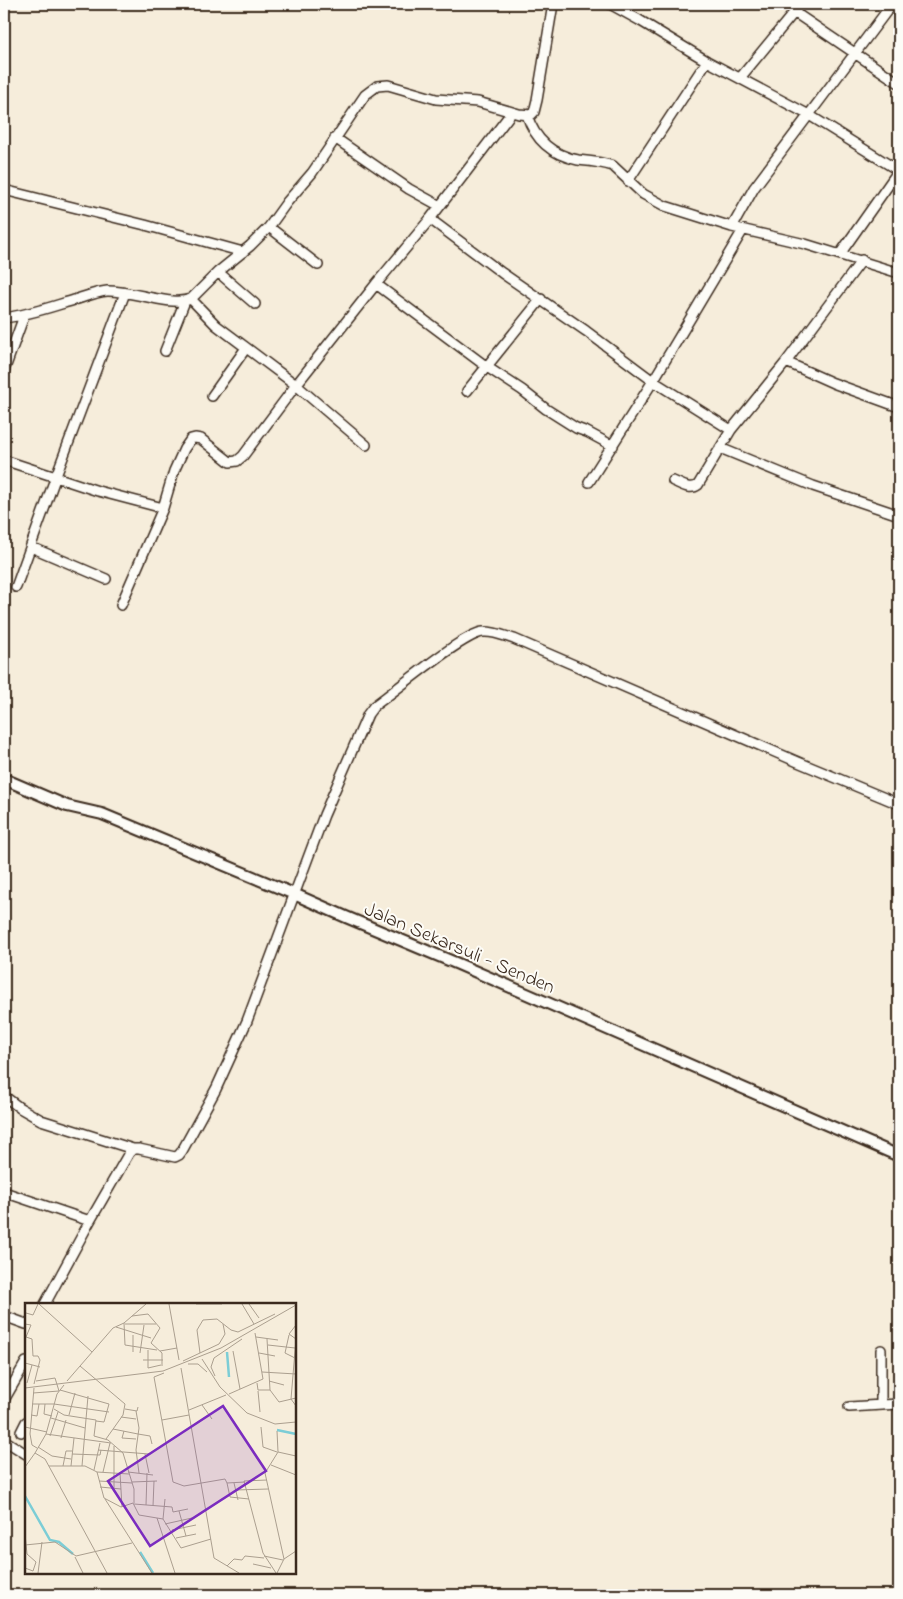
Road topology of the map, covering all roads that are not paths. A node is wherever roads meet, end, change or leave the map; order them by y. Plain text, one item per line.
1 (553, 4) edge
2 (610, 4) edge
3 (801, 4) edge
4 (892, 4) edge
5 (794, 12) junction
6 (855, 53) junction
7 (707, 61) junction
8 (740, 78) junction
9 (899, 83) edge
10 (512, 112) junction
11 (527, 115) junction
12 (809, 116) junction
13 (335, 138) junction
14 (899, 171) edge
15 (628, 180) junction
16 (4, 190) edge
17 (440, 206) junction
18 (430, 219) junction
19 (269, 227) junction
20 (732, 227) junction
21 (744, 230) junction
22 (243, 252) junction
23 (840, 254) junction
24 (862, 260) junction
25 (318, 265) dead end
26 (218, 272) junction
27 (899, 273) edge
28 (376, 284) junction
29 (124, 293) junction
30 (188, 300) junction
31 (540, 300) junction
32 (255, 304) dead end
33 (24, 316) junction
34 (4, 318) edge
35 (246, 348) junction
36 (166, 351) dead end
37 (786, 362) junction
38 (487, 367) junction
39 (4, 371) edge
40 (653, 380) junction
41 (296, 385) junction
42 (467, 390) dead end
43 (212, 396) dead end
44 (899, 407) edge
45 (731, 430) junction
46 (366, 445) dead end
47 (613, 446) junction
48 (720, 448) junction
49 (4, 460) edge
50 (56, 476) junction
51 (673, 481) dead end
52 (589, 482) dead end
53 (163, 508) junction
54 (899, 516) edge
55 (31, 547) junction
56 (106, 579) dead end
57 (16, 587) dead end
58 (122, 605) dead end
59 (4, 779) edge
60 (899, 804) edge
61 (294, 894) junction
62 (4, 1096) edge
63 (133, 1149) junction
64 (899, 1156) edge
65 (5, 1196) edge
66 (90, 1221) junction
67 (46, 1303) edge
68 (4, 1316) edge
69 (25, 1324) edge
70 (881, 1350) dead end
71 (25, 1364) edge
72 (4, 1400) edge
73 (899, 1404) edge
74 (881, 1405) junction
75 (849, 1407) dead end
76 (25, 1424) edge
77 (21, 1432) dead end
78 (4, 1440) edge
79 (25, 1453) edge

1 - 11 street
2 - 7 street
3 - 5 street
4 - 6 street
5 - 6 street
5 - 8 street
6 - 9 street
6 - 12 street
7 - 8 street
7 - 15 street
8 - 12 street
10 - 11 street
10 - 13 street
10 - 17 street
11 - 15 street
12 - 14 street
12 - 20 street
13 - 17 street
13 - 19 street
14 - 23 street
15 - 20 street
16 - 22 street
17 - 18 street
18 - 28 street
18 - 31 street
19 - 22 street
19 - 25 street
20 - 21 street
21 - 23 street
21 - 40 street
22 - 26 street
23 - 24 street
24 - 27 street
24 - 37 street
26 - 30 street
26 - 32 street
28 - 38 street
28 - 41 street
29 - 30 street
29 - 33 street
29 - 50 street
30 - 35 street
30 - 36 street
31 - 38 street
31 - 40 street
33 - 34 street
33 - 39 street
35 - 41 street
35 - 43 street
37 - 44 street
37 - 45 street
38 - 42 street
38 - 47 street
40 - 45 street
40 - 47 street
41 - 46 street
41 - 53 street
45 - 48 street
47 - 52 street
48 - 51 street
48 - 54 street
49 - 50 street
50 - 53 street
50 - 55 street
53 - 58 street
55 - 56 street
55 - 57 street
59 - 61 street, Jalan Sekarsuli - Senden
60 - 61 street
61 - 63 street
61 - 64 street, Jalan Sekarsuli - Senden
62 - 63 street
63 - 66 street
65 - 66 street
66 - 67 street
68 - 69 street
70 - 74 street
71 - 72 street
73 - 74 street
74 - 75 street
76 - 77 street
78 - 79 street

